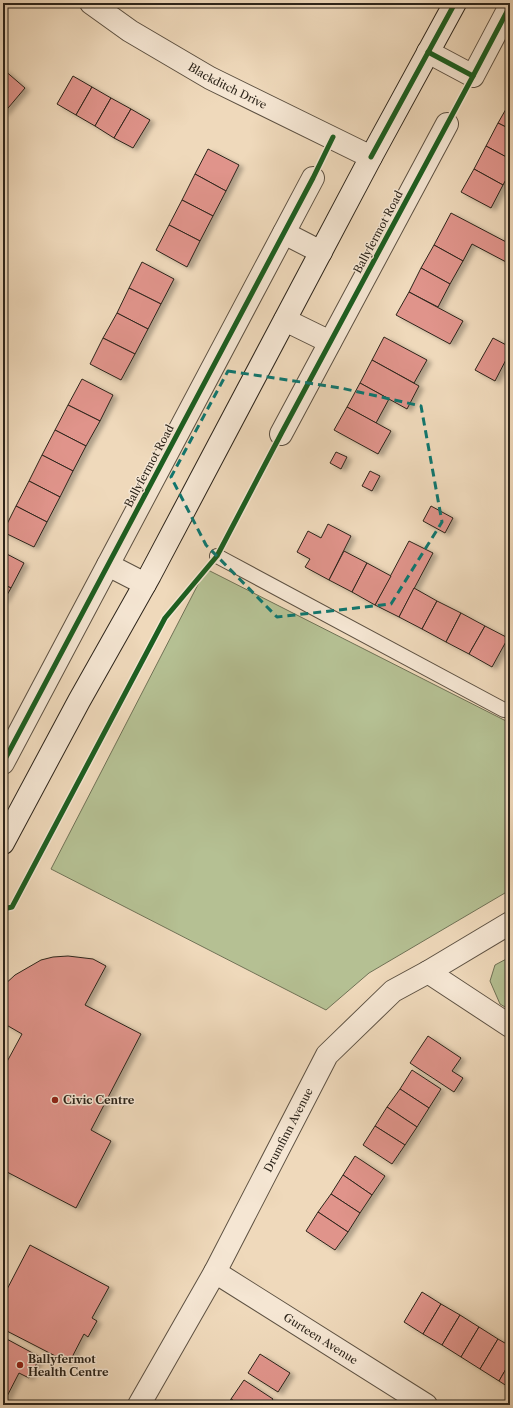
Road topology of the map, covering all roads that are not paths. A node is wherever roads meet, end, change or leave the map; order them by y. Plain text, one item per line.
1 (91, 3) edge
2 (455, 3) edge
3 (510, 6) edge
4 (428, 52) junction
5 (447, 124) dead end
6 (371, 157) junction
7 (313, 178) dead end
8 (284, 233) junction
9 (321, 252) junction
10 (285, 320) junction
11 (330, 342) junction
12 (281, 434) dead end
13 (217, 556) dead end
14 (108, 565) junction
15 (145, 584) junction
16 (510, 710) edge
17 (3, 763) edge
18 (3, 843) edge
19 (510, 923) edge
20 (428, 972) junction
21 (510, 1026) edge
22 (215, 1272) junction
23 (139, 1405) edge
24 (426, 1405) edge

1 - 6 street, Blackditch Drive
2 - 4 street
3 - 4 street
4 - 6 street
5 - 11 street, Ballyfermot Road
6 - 9 street
7 - 8 street, Ballyfermot Road
8 - 9 street
8 - 14 street, Ballyfermot Road
9 - 10 street
10 - 11 street
10 - 15 street
11 - 12 street, Ballyfermot Road
13 - 16 lane
14 - 15 street
14 - 17 street, Ballyfermot Road
15 - 18 street
19 - 20 street, Drumfinn Avenue
20 - 21 street
20 - 22 street, Drumfinn Avenue
22 - 23 street, Drumfinn Avenue
22 - 24 street, Gurteen Avenue

